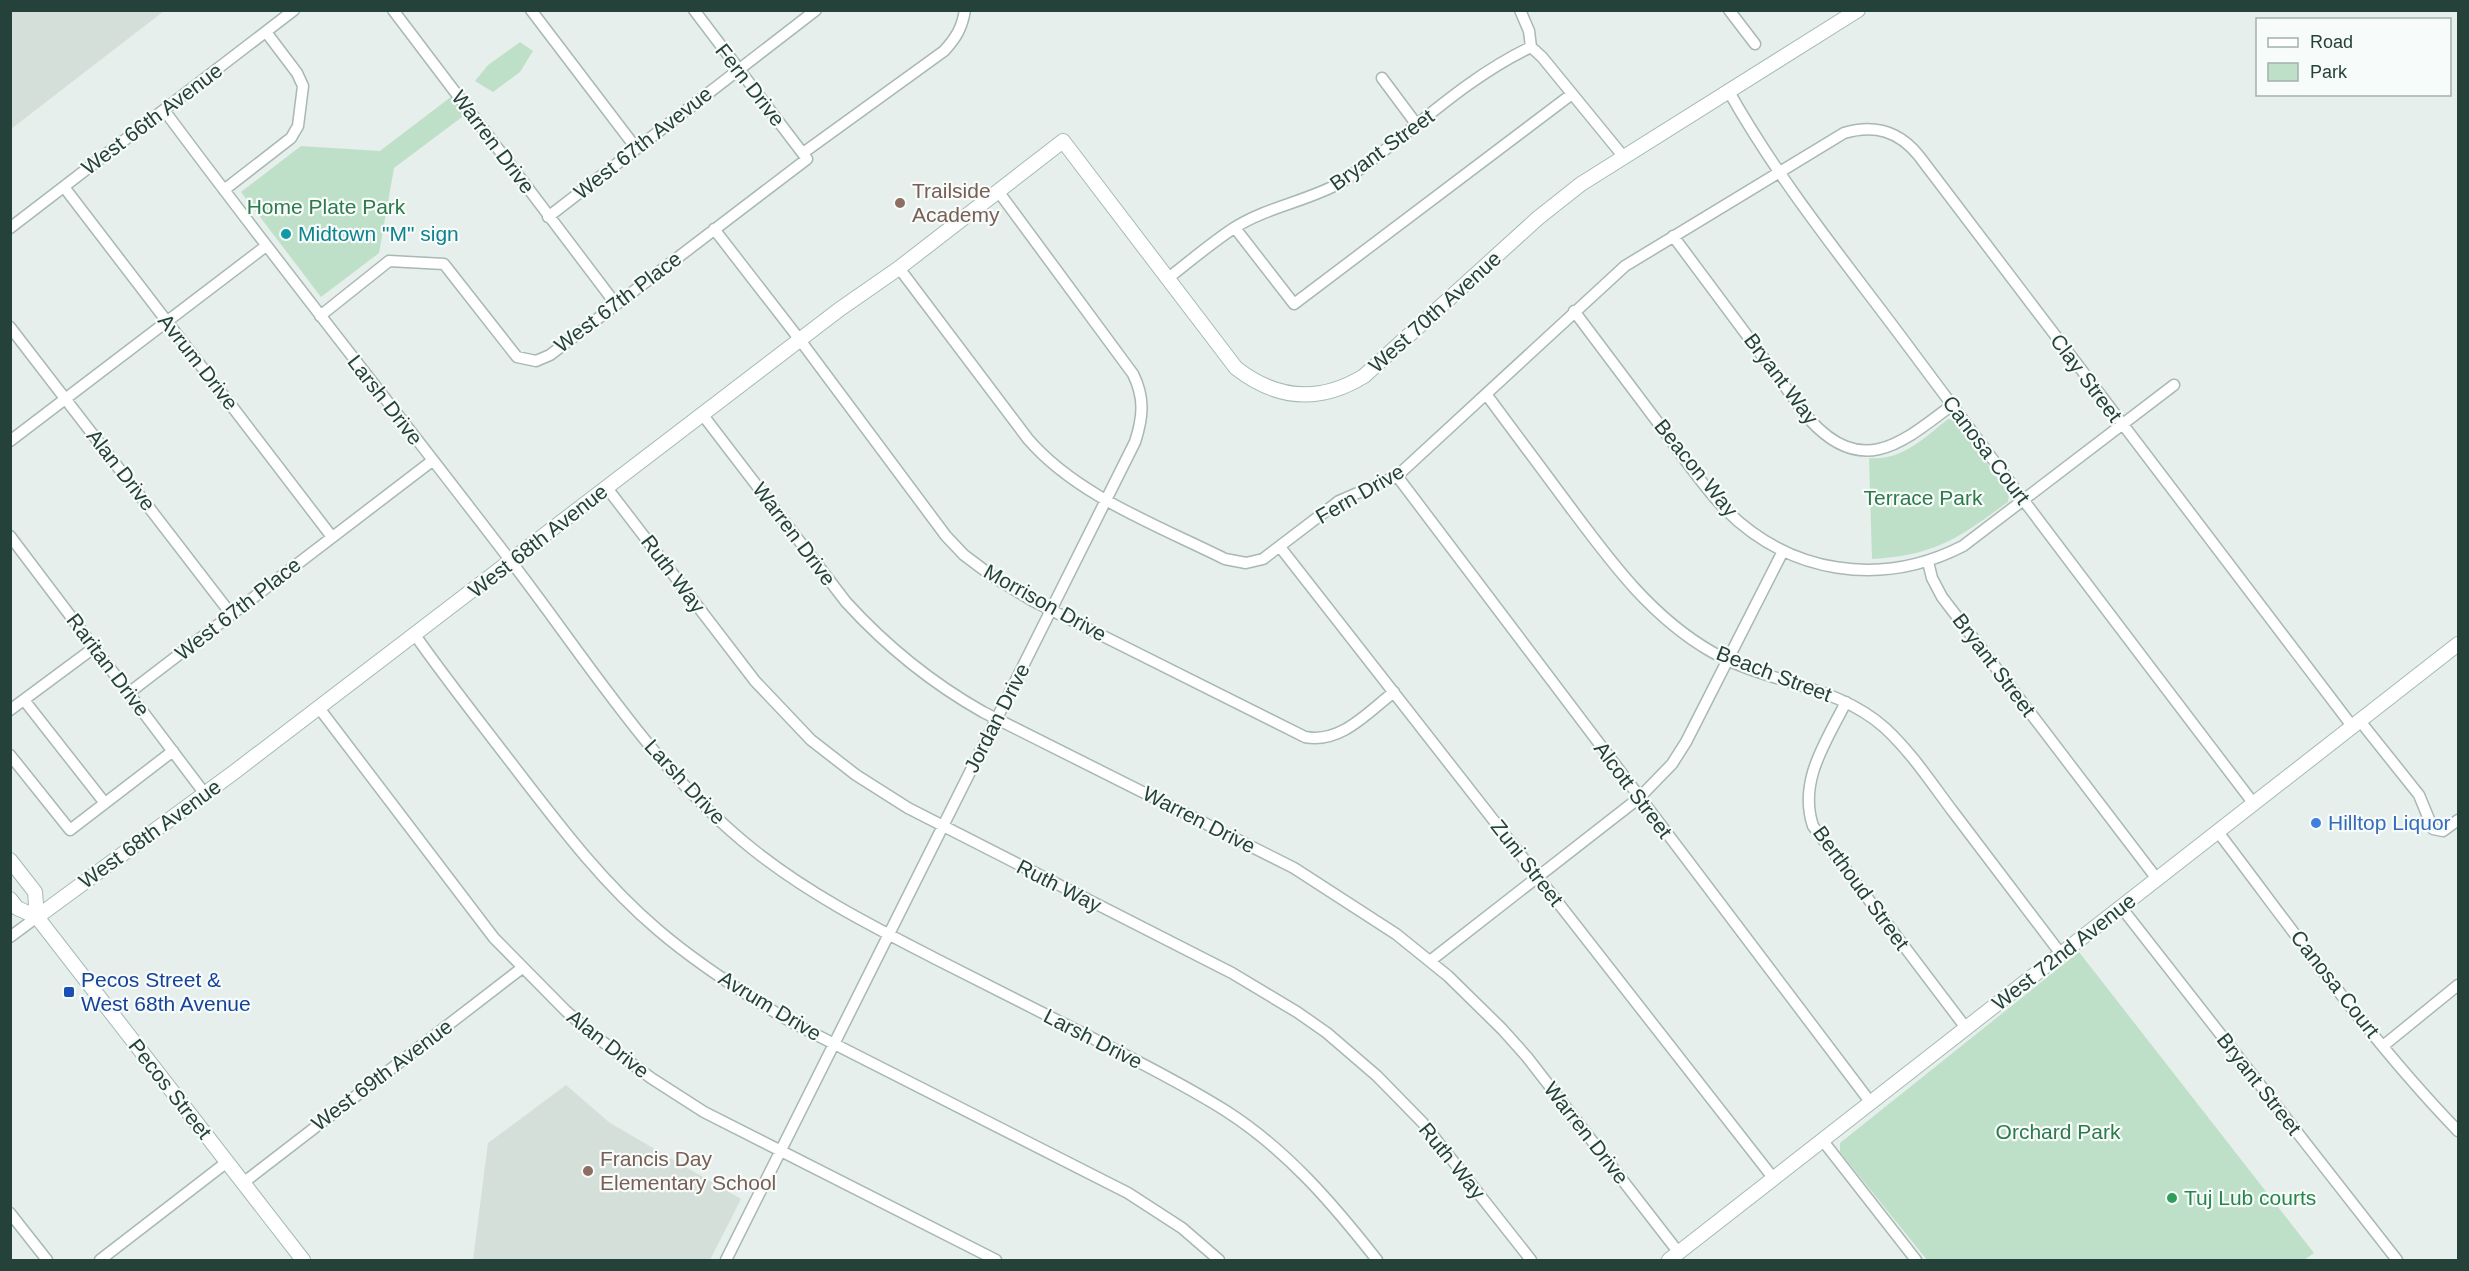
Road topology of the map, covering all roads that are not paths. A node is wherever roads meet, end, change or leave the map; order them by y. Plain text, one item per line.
1 (294, 10) edge
2 (393, 10) edge
3 (531, 10) edge
4 (694, 10) edge
5 (816, 10) edge
6 (965, 10) edge
7 (1520, 10) edge
8 (1730, 10) edge
9 (1858, 10) edge
10 (266, 32) junction
11 (1755, 44) dead end
12 (1531, 47) junction
13 (738, 70) junction
14 (1382, 78) dead end
15 (1728, 90) junction
16 (1572, 93) junction
17 (164, 110) junction
18 (1417, 125) junction
19 (1063, 141) joint
20 (636, 148) junction
21 (805, 156) junction
22 (1623, 156) junction
23 (1779, 172) junction
24 (64, 187) junction
25 (224, 190) junction
26 (998, 191) junction
27 (548, 217) junction
28 (10, 228) edge
29 (1235, 228) junction
30 (714, 229) junction
31 (1673, 236) junction
32 (266, 246) junction
33 (899, 268) junction
34 (1167, 279) junction
35 (615, 303) junction
36 (1574, 311) junction
37 (320, 315) junction
38 (166, 321) junction
39 (10, 327) edge
40 (800, 340) junction
41 (2174, 385) dead end
42 (1486, 394) junction
43 (66, 399) junction
44 (1952, 405) junction
45 (702, 414) junction
46 (2122, 426) junction
47 (10, 441) edge
48 (432, 461) junction
49 (1397, 476) junction
50 (607, 488) junction
51 (1106, 500) junction
52 (2025, 501) junction
53 (10, 537) edge
54 (332, 537) junction
55 (1280, 547) junction
56 (1783, 551) junction
57 (511, 561) junction
58 (1928, 562) junction
59 (1051, 610) junction
60 (231, 614) junction
61 (415, 635) junction
62 (2458, 644) edge
63 (95, 647) junction
64 (1728, 661) junction
65 (130, 692) junction
66 (1394, 692) junction
67 (24, 700) junction
68 (1846, 702) junction
69 (319, 708) junction
70 (10, 710) edge
71 (997, 719) junction
72 (2356, 723) junction
73 (173, 751) junction
74 (10, 755) edge
75 (205, 794) junction
76 (1639, 798) junction
77 (105, 802) junction
78 (2254, 804) junction
79 (2458, 820) edge
80 (942, 826) junction
81 (2218, 832) junction
82 (10, 860) edge
83 (1537, 875) junction
84 (2157, 879) junction
85 (10, 899) edge
86 (2121, 907) junction
87 (38, 917) junction
88 (888, 934) junction
89 (10, 937) edge
90 (2061, 954) junction
91 (1430, 961) junction
92 (522, 968) junction
93 (2458, 985) edge
94 (1966, 1028) junction
95 (833, 1045) junction
96 (2383, 1046) junction
97 (1871, 1103) junction
98 (2458, 1131) edge
99 (1823, 1141) junction
100 (779, 1152) junction
101 (227, 1162) junction
102 (1774, 1179) junction
103 (243, 1183) junction
104 (10, 1213) edge
105 (1674, 1257) edge
106 (47, 1260) edge
107 (100, 1260) edge
108 (303, 1260) edge
109 (727, 1260) edge
110 (996, 1260) edge
111 (1219, 1260) edge
112 (1377, 1260) edge
113 (1531, 1260) edge
114 (1916, 1260) edge
115 (2397, 1260) edge

1 - 10 street, West 66th Avenue
2 - 27 street, Warren Drive
3 - 20 street
4 - 13 street, Fern Drive
5 - 13 street, West 67th Avevue
6 - 21 street, West 67th Place
7 - 12 street
8 - 11 street
9 - 15 street, West 70th Avenue
10 - 17 street, West 66th Avenue
10 - 25 street
12 - 16 street
12 - 18 street, Bryant Street
13 - 20 street, West 67th Avevue
13 - 21 street, Fern Drive
14 - 18 street
15 - 22 street, West 70th Avenue
15 - 23 street, Canosa Court
16 - 22 street
16 - 29 street
17 - 24 street, West 66th Avenue
17 - 25 street, Larsh Drive
18 - 29 street, Bryant Street
19 - 26 street, West 68th Avenue
19 - 34 street, West 70th Avenue
20 - 27 street, West 67th Avevue
21 - 30 street, West 67th Place
22 - 34 street, West 70th Avenue
23 - 31 street, Fern Drive
23 - 44 street, Canosa Court
23 - 46 street, Clay Street
24 - 28 street, West 66th Avenue
24 - 38 street, Avrum Drive
25 - 32 street, Larsh Drive
26 - 33 street, West 68th Avenue
26 - 51 street, Jordan Drive
27 - 35 street, Warren Drive
29 - 34 street, Bryant Street
30 - 35 street, West 67th Place
30 - 40 street, Morrison Drive
31 - 36 street, Fern Drive
31 - 44 street, Bryant Way
32 - 37 street, Larsh Drive
32 - 38 street
33 - 40 street, West 68th Avenue
33 - 51 street, Fern Drive
35 - 37 street, West 67th Place
36 - 42 street, Fern Drive
36 - 56 street, Beacon Way
37 - 48 street, Larsh Drive
38 - 43 street
38 - 54 street, Avrum Drive
39 - 43 street, Alan Drive
40 - 45 street, West 68th Avenue
40 - 59 street, Morrison Drive
41 - 46 street, Beacon Way
42 - 49 street, Fern Drive
42 - 64 street, Beach Street
43 - 47 street
43 - 60 street, Alan Drive
44 - 52 street, Canosa Court
45 - 50 street, West 68th Avenue
45 - 71 street, Warren Drive
46 - 52 street, Beacon Way
46 - 72 street, Clay Street
48 - 54 street, West 67th Place
48 - 57 street, Larsh Drive
49 - 55 street, Fern Drive
49 - 76 street, Alcott Street
50 - 57 street, West 68th Avenue
50 - 80 street, Ruth Way
51 - 55 street, Fern Drive
51 - 59 street, Jordan Drive
52 - 58 street, Beacon Way
52 - 78 street, Canosa Court
53 - 63 street, Raritan Drive
54 - 60 street, West 67th Place
55 - 66 street, Zuni Street
56 - 58 street, Beacon Way
56 - 64 street
57 - 61 street, West 68th Avenue
57 - 88 street, Larsh Drive
58 - 84 street, Bryant Street
59 - 66 street, Morrison Drive
59 - 71 street, Jordan Drive
60 - 65 street, West 67th Place
61 - 69 street, West 68th Avenue
61 - 95 street, Avrum Drive
62 - 72 street, West 72nd Avenue
63 - 65 street, Raritan Drive
63 - 67 street
64 - 68 street, Beach Street
64 - 76 street
65 - 73 street, Raritan Drive
66 - 83 street, Zuni Street
67 - 70 street
67 - 77 street
68 - 90 street, Beach Street
68 - 94 street, Berthoud Street
69 - 75 street, West 68th Avenue
69 - 92 street, Alan Drive
71 - 80 street, Jordan Drive
71 - 91 street, Warren Drive
72 - 78 street, West 72nd Avenue
72 - 79 street, Clay Street
73 - 75 street, Raritan Drive
73 - 77 street
74 - 77 street
75 - 87 street, West 68th Avenue
76 - 83 street
76 - 97 street, Alcott Street
78 - 81 street, West 72nd Avenue
80 - 88 street, Jordan Drive
80 - 113 street, Ruth Way
81 - 84 street, West 72nd Avenue
81 - 96 street, Canosa Court
82 - 87 street, Pecos Street
83 - 91 street
83 - 102 street, Zuni Street
84 - 86 street, West 72nd Avenue
85 - 87 street, Pecos Street
86 - 90 street, West 72nd Avenue
86 - 115 street, Bryant Street
87 - 89 street, West 68th Avenue
87 - 101 street, Pecos Street
88 - 95 street, Jordan Drive
88 - 112 street, Larsh Drive
90 - 94 street, West 72nd Avenue
91 - 105 street, Warren Drive
92 - 100 street, Alan Drive
92 - 103 street, West 69th Avenue
93 - 96 street
94 - 97 street, West 72nd Avenue
95 - 100 street, Jordan Drive
95 - 111 street, Avrum Drive
96 - 98 street, Canosa Court
97 - 99 street, West 72nd Avenue
99 - 102 street, West 72nd Avenue
99 - 114 street
100 - 109 street, Jordan Drive
100 - 110 street, Alan Drive
101 - 103 street, Pecos Street
101 - 107 street
102 - 105 street, West 72nd Avenue
103 - 108 street, Pecos Street
104 - 106 street

